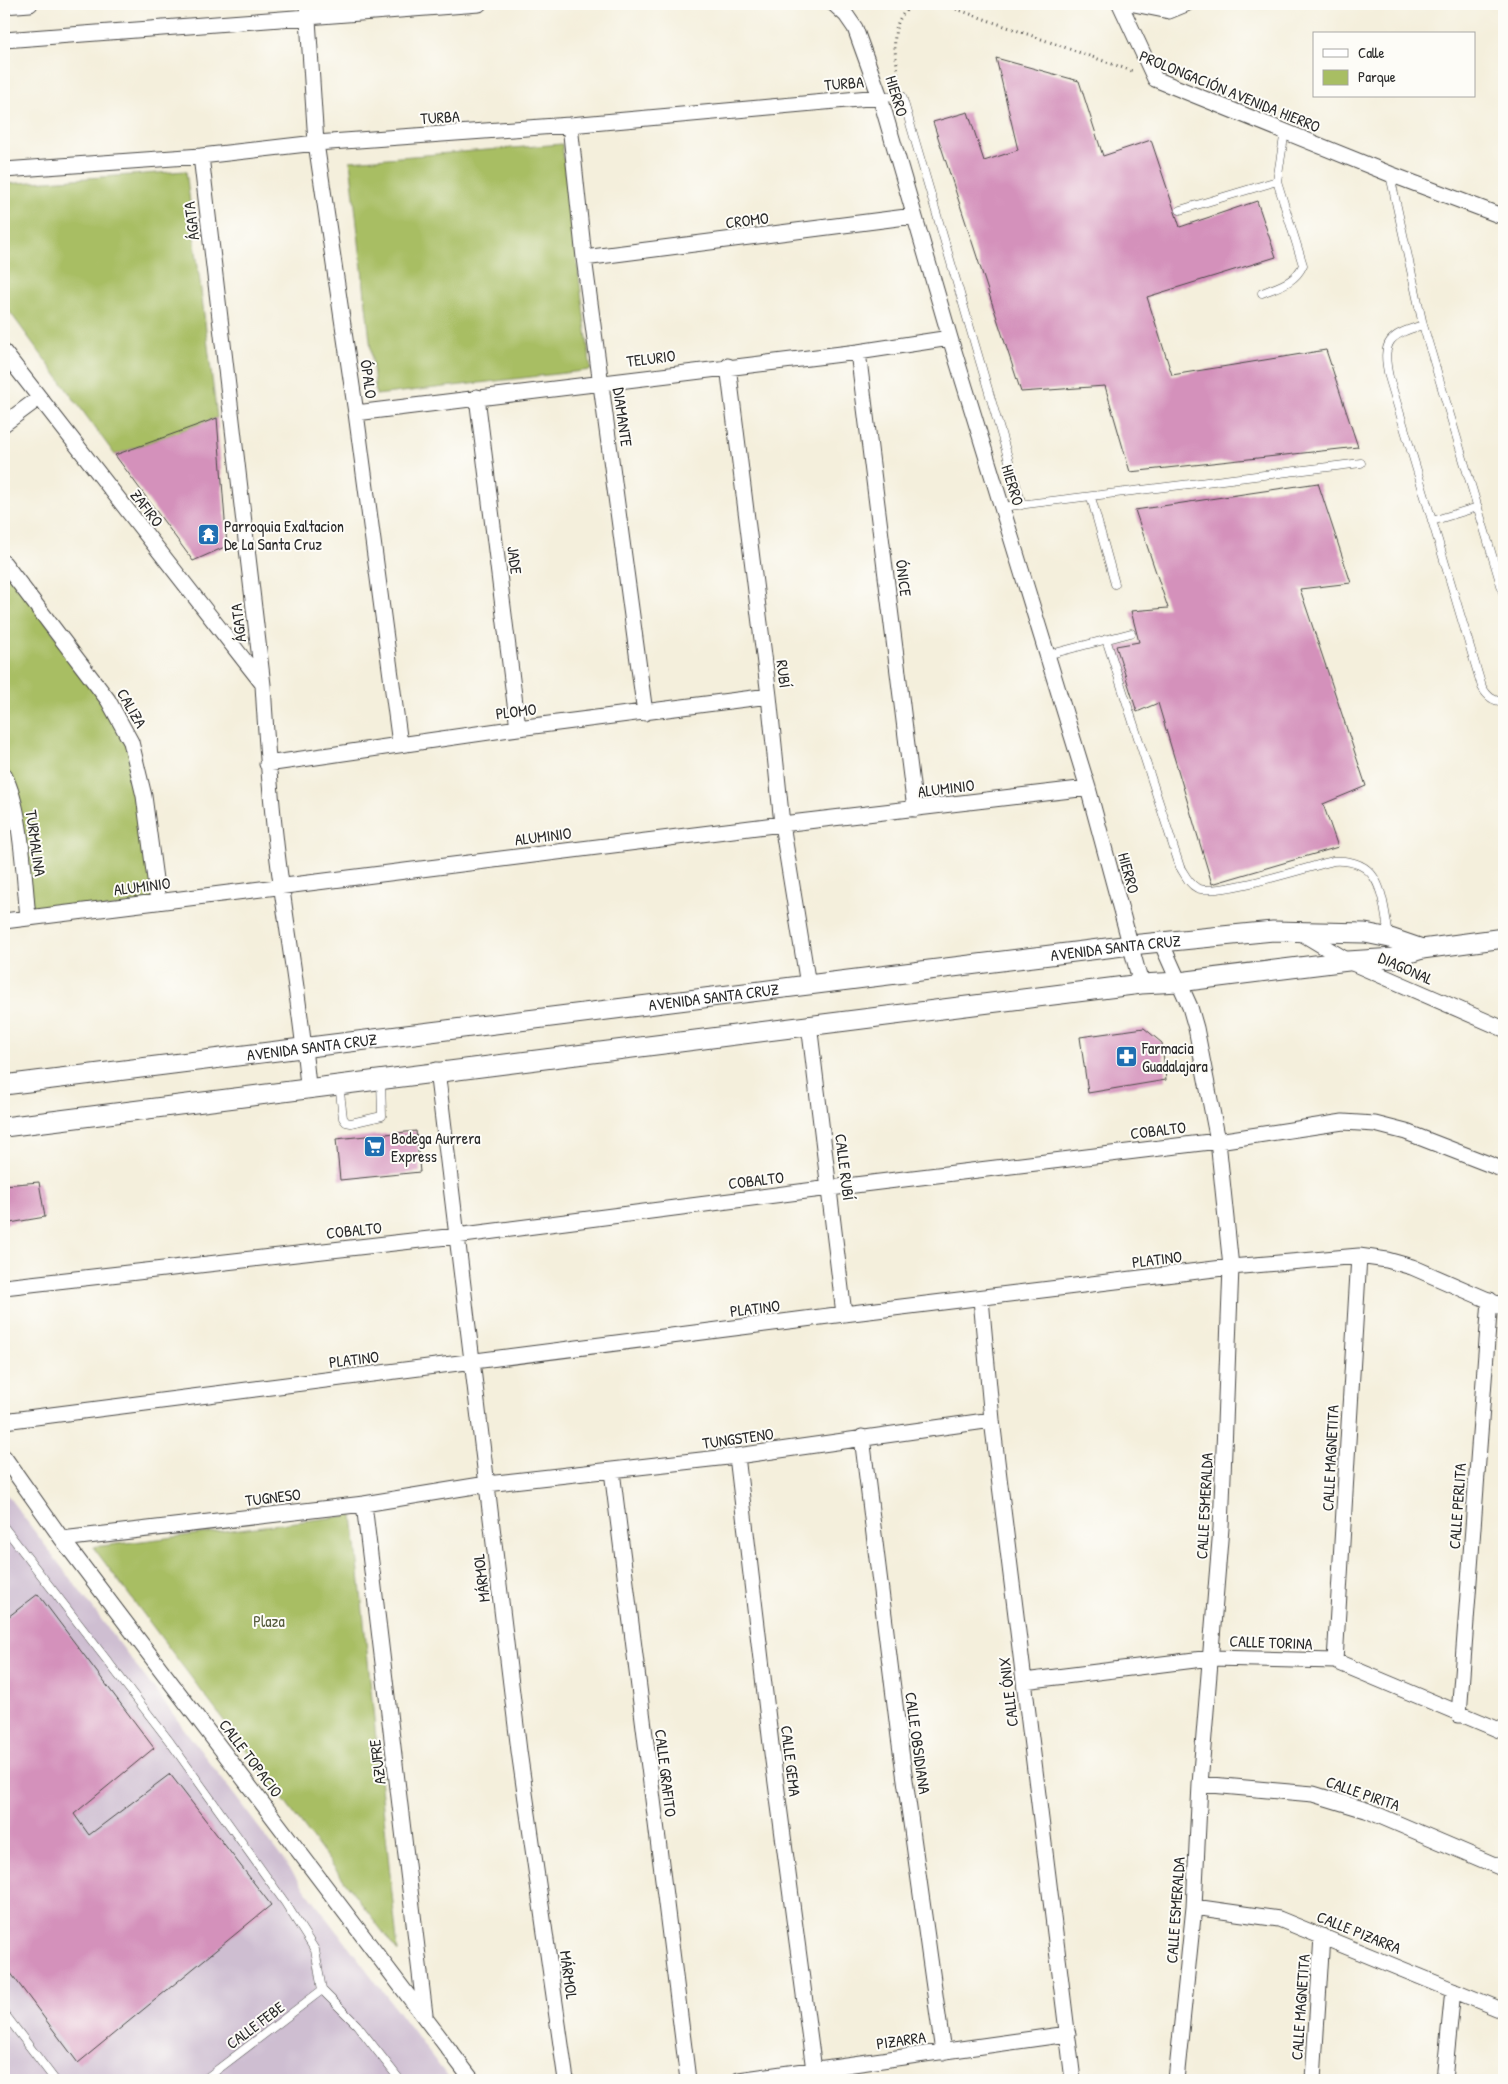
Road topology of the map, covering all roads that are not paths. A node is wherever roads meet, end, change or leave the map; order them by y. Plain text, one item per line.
1 (30, 4) edge
2 (478, 4) edge
3 (834, 4) edge
4 (1120, 4) edge
5 (1134, 4) edge
6 (1186, 4) edge
7 (4, 6) edge
8 (307, 11) edge
9 (4, 40) edge
10 (880, 98) junction
11 (570, 125) junction
12 (1285, 131) junction
13 (316, 143) junction
14 (201, 156) junction
15 (4, 170) edge
16 (1390, 174) junction
17 (1277, 181) junction
18 (1180, 210) dead end
19 (914, 216) junction
20 (1504, 217) edge
21 (584, 258) junction
22 (1262, 293) dead end
23 (1423, 325) junction
24 (950, 338) junction
25 (4, 352) edge
26 (858, 352) junction
27 (728, 366) junction
28 (601, 382) junction
29 (477, 397) junction
30 (39, 398) junction
31 (356, 413) junction
32 (4, 424) edge
33 (1361, 463) dead end
34 (1091, 497) junction
35 (1022, 505) junction
36 (1002, 507) junction
37 (1478, 507) junction
38 (1432, 521) junction
39 (4, 563) edge
40 (1115, 584) dead end
41 (1504, 595) edge
42 (1131, 633) dead end
43 (1106, 639) junction
44 (1047, 655) junction
45 (263, 685) junction
46 (769, 696) junction
47 (1504, 701) edge
48 (645, 713) junction
49 (518, 728) junction
50 (400, 744) junction
51 (267, 764) junction
52 (4, 775) edge
53 (1088, 788) junction
54 (915, 809) junction
55 (782, 824) junction
56 (281, 888) junction
57 (158, 902) junction
58 (28, 918) junction
59 (4, 921) edge
60 (1298, 931) junction
61 (1390, 938) junction
62 (1504, 938) edge
63 (1161, 942) junction
64 (1131, 946) junction
65 (1422, 949) junction
66 (1394, 958) junction
67 (1348, 961) junction
68 (1179, 982) junction
69 (808, 984) junction
70 (1141, 984) junction
71 (1398, 984) junction
72 (809, 1024) junction
73 (1504, 1029) edge
74 (305, 1047) junction
75 (437, 1070) junction
76 (381, 1077) junction
77 (339, 1082) junction
78 (4, 1086) edge
79 (308, 1086) junction
80 (4, 1127) edge
81 (1218, 1140) junction
82 (1504, 1170) edge
83 (830, 1188) junction
84 (456, 1236) junction
85 (1359, 1256) junction
86 (1231, 1267) junction
87 (4, 1286) edge
88 (981, 1299) junction
89 (1490, 1300) junction
90 (1504, 1307) edge
91 (844, 1314) junction
92 (470, 1362) junction
93 (992, 1420) junction
94 (4, 1421) edge
95 (862, 1437) junction
96 (737, 1456) junction
97 (4, 1457) edge
98 (612, 1471) junction
99 (488, 1484) junction
100 (364, 1504) junction
101 (4, 1527) edge
102 (62, 1539) junction
103 (1211, 1658) junction
104 (1335, 1661) junction
105 (1024, 1682) junction
106 (1458, 1715) junction
107 (1504, 1732) edge
108 (1200, 1784) junction
109 (1504, 1869) edge
110 (1194, 1907) junction
111 (1322, 1936) junction
112 (322, 1990) junction
113 (1453, 1990) junction
114 (1504, 2011) edge
115 (4, 2014) edge
116 (425, 2016) junction
117 (1068, 2034) junction
118 (943, 2052) junction
119 (814, 2070) junction
120 (54, 2080) edge
121 (204, 2080) edge
122 (400, 2080) edge
123 (472, 2080) edge
124 (566, 2080) edge
125 (688, 2080) edge
126 (738, 2080) edge
127 (1073, 2080) edge
128 (1176, 2080) edge
129 (1313, 2080) edge
130 (1444, 2080) edge

1 - 7 street
2 - 8 street
3 - 10 street, HIERRO
4 - 12 street, PROLONGACIÓN AVENIDA HIERRO
5 - 6 street
8 - 9 street
8 - 13 street, ÓPALO
10 - 11 street, TURBA
10 - 19 street, HIERRO
10 - 35 lane
11 - 13 street, TURBA
11 - 21 street, DIAMANTE
12 - 16 street, PROLONGACIÓN AVENIDA HIERRO
12 - 17 lane
13 - 14 street, TURBA
13 - 31 street, ÓPALO
14 - 15 street, TURBA
14 - 45 street, ÁGATA
16 - 20 street, PROLONGACIÓN AVENIDA HIERRO
16 - 23 lane
17 - 18 lane
17 - 22 lane
19 - 21 street, CROMO
19 - 24 street, HIERRO
21 - 28 street, DIAMANTE
23 - 37 lane
23 - 38 lane
24 - 26 street, TELURIO
24 - 36 street, HIERRO
25 - 30 street, ZAFIRO
26 - 27 street, TELURIO
26 - 54 street, ÓNICE
27 - 28 street, TELURIO
27 - 46 street, RUBÍ
28 - 29 street, TELURIO
28 - 48 street, DIAMANTE
29 - 31 street, TELURIO
29 - 49 street, JADE
30 - 32 street
30 - 45 street, ZAFIRO
31 - 50 street, ÓPALO
33 - 34 lane
34 - 35 lane
34 - 40 lane
35 - 36 lane
36 - 44 street, HIERRO
37 - 38 lane
37 - 41 lane
38 - 47 lane
39 - 57 street, CALIZA
42 - 43 lane
43 - 44 lane
43 - 61 lane
44 - 53 street, HIERRO
45 - 51 street, ÁGATA
46 - 48 street, PLOMO
46 - 55 street, RUBÍ
48 - 49 street, PLOMO
49 - 50 street, PLOMO
50 - 51 street, PLOMO
51 - 56 street, ÁGATA
52 - 58 street, TURMALINA
53 - 54 street, ALUMINIO
53 - 64 street, HIERRO
54 - 55 street, ALUMINIO
55 - 56 street, ALUMINIO
55 - 69 street, RUBÍ
56 - 57 street, ALUMINIO
56 - 74 street, ÁGATA
57 - 58 street, ALUMINIO
58 - 59 street, ALUMINIO
60 - 61 street, AVENIDA SANTA CRUZ
60 - 63 street, AVENIDA SANTA CRUZ
60 - 67 street, DIAGONAL
61 - 65 street, AVENIDA SANTA CRUZ
61 - 66 street
62 - 65 street, AVENIDA SANTA CRUZ
63 - 64 street, AVENIDA SANTA CRUZ
63 - 68 street, CALLE ESMERALDA
64 - 69 street, AVENIDA SANTA CRUZ
64 - 70 street, HIERRO
65 - 66 street, AVENIDA SANTA CRUZ
66 - 67 street, AVENIDA SANTA CRUZ
66 - 71 street
67 - 68 street, AVENIDA SANTA CRUZ
67 - 71 street, DIAGONAL
68 - 70 street, AVENIDA SANTA CRUZ
68 - 81 street, CALLE ESMERALDA
69 - 74 street, AVENIDA SANTA CRUZ
70 - 72 street, AVENIDA SANTA CRUZ
71 - 73 street, DIAGONAL
72 - 75 street, AVENIDA SANTA CRUZ
72 - 83 street, CALLE RUBÍ
74 - 78 street, AVENIDA SANTA CRUZ
74 - 79 street, ÁGATA
75 - 76 street, AVENIDA SANTA CRUZ
75 - 84 street, MÁRMOL
76 - 77 street, AVENIDA SANTA CRUZ
76 - 77 lane
77 - 79 street, AVENIDA SANTA CRUZ
79 - 80 street, AVENIDA SANTA CRUZ
81 - 82 street, COBALTO
81 - 83 street, COBALTO
81 - 86 street, CALLE ESMERALDA
83 - 84 street, COBALTO
83 - 91 street, CALLE RUBÍ
84 - 87 street, COBALTO
84 - 92 street, MÁRMOL
85 - 86 street, PLATINO
85 - 89 street, PLATINO
85 - 104 street, CALLE MAGNETITA
86 - 88 street, PLATINO
86 - 103 street, CALLE ESMERALDA
88 - 91 street, PLATINO
88 - 93 street, CALLE ÓNIX
89 - 90 street, PLATINO
89 - 106 street, CALLE PERLITA
91 - 92 street, PLATINO
92 - 94 street, PLATINO
92 - 99 street, MÁRMOL
93 - 95 street, TUNGSTENO
93 - 105 street, CALLE ÓNIX
95 - 96 street, TUNGSTENO
95 - 118 street, CALLE OBSIDIANA
96 - 98 street, TUNGSTENO
96 - 119 street, CALLE GEMA
97 - 102 street, CALLE TOPACIO
98 - 99 street, TUNGSTENO
98 - 125 street, CALLE GRAFITO
99 - 100 street, TUGNESO
99 - 124 street, MÁRMOL
100 - 102 street, TUGNESO
100 - 116 street, AZUFRE
101 - 112 lane
102 - 116 street, CALLE TOPACIO
103 - 104 street, CALLE TORINA
103 - 105 street, CALLE TORINA
103 - 108 street, CALLE ESMERALDA
104 - 106 street, CALLE TORINA
105 - 117 street, CALLE ÓNIX
106 - 107 street, CALLE TORINA
108 - 109 street, CALLE PIRITA
108 - 110 street, CALLE ESMERALDA
110 - 111 street, CALLE PIZARRA
110 - 128 street, CALLE ESMERALDA
111 - 113 street, CALLE PIZARRA
111 - 129 street, CALLE MAGNETITA
112 - 121 lane, CALLE FEBE
112 - 122 lane
113 - 114 street, CALLE PIZARRA
113 - 130 street
115 - 120 lane
116 - 123 street, CALLE TOPACIO
117 - 118 street, PIZARRA
117 - 127 street, CALLE ÓNIX
118 - 119 street, PIZARRA
119 - 126 street, PIZARRA

